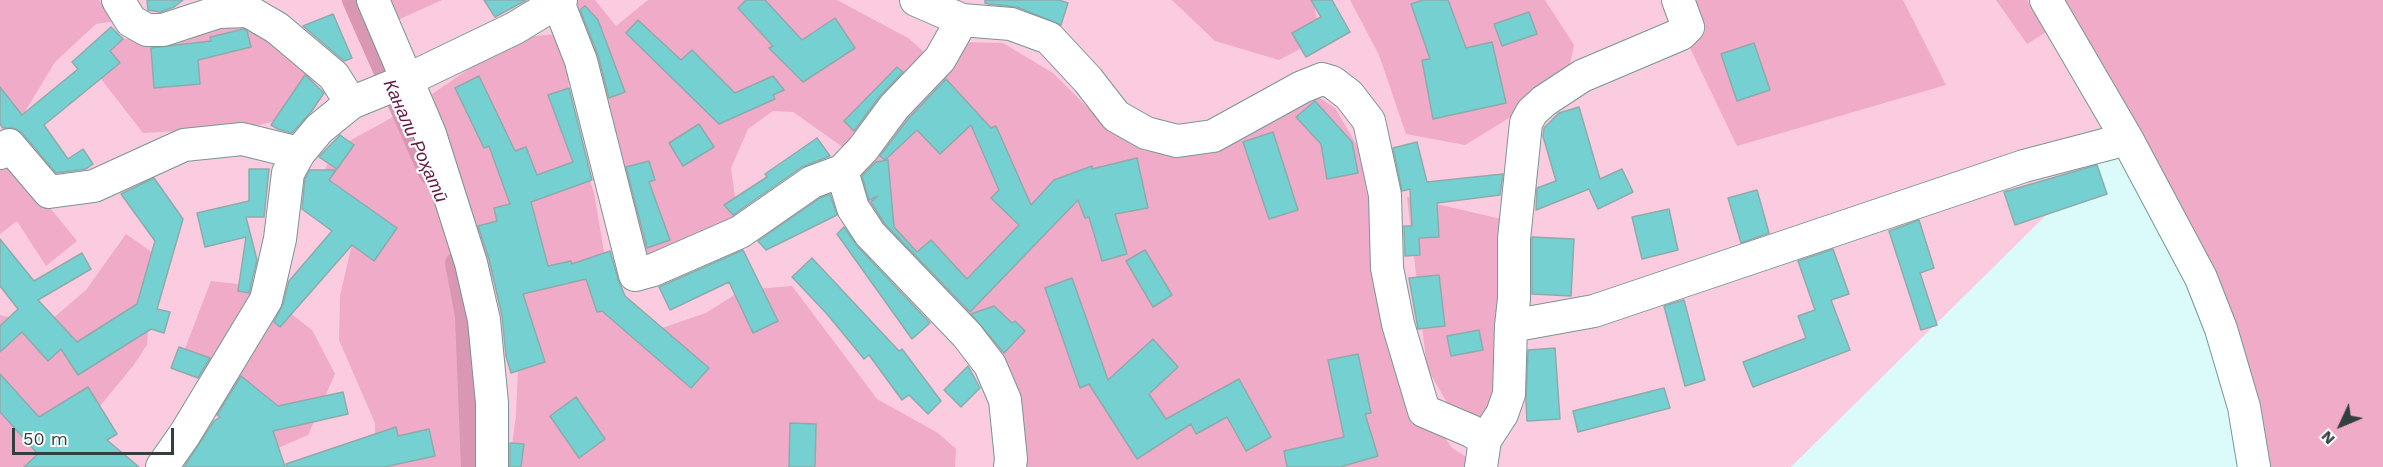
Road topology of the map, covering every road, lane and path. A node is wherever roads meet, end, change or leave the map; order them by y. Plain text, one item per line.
1 (118, 0) edge
2 (374, 0) edge
3 (916, 0) edge
4 (1678, 0) edge
5 (2046, 0) edge
6 (560, 1) edge
7 (962, 21) junction
8 (402, 82) junction
9 (356, 101) junction
10 (2127, 139) junction
11 (0, 153) edge
12 (299, 153) junction
13 (842, 171) junction
14 (1511, 326) junction
15 (1483, 453) edge
16 (162, 467) edge
17 (492, 467) edge
18 (1010, 467) edge
19 (2254, 467) edge

1 - 9 street
2 - 8 street
3 - 7 street
4 - 14 street
5 - 10 street
6 - 8 street
6 - 13 street
7 - 13 street
7 - 15 street
8 - 9 street
8 - 17 street
9 - 12 street
10 - 14 street
10 - 19 street
11 - 12 street
12 - 16 street
13 - 18 street
14 - 15 street

